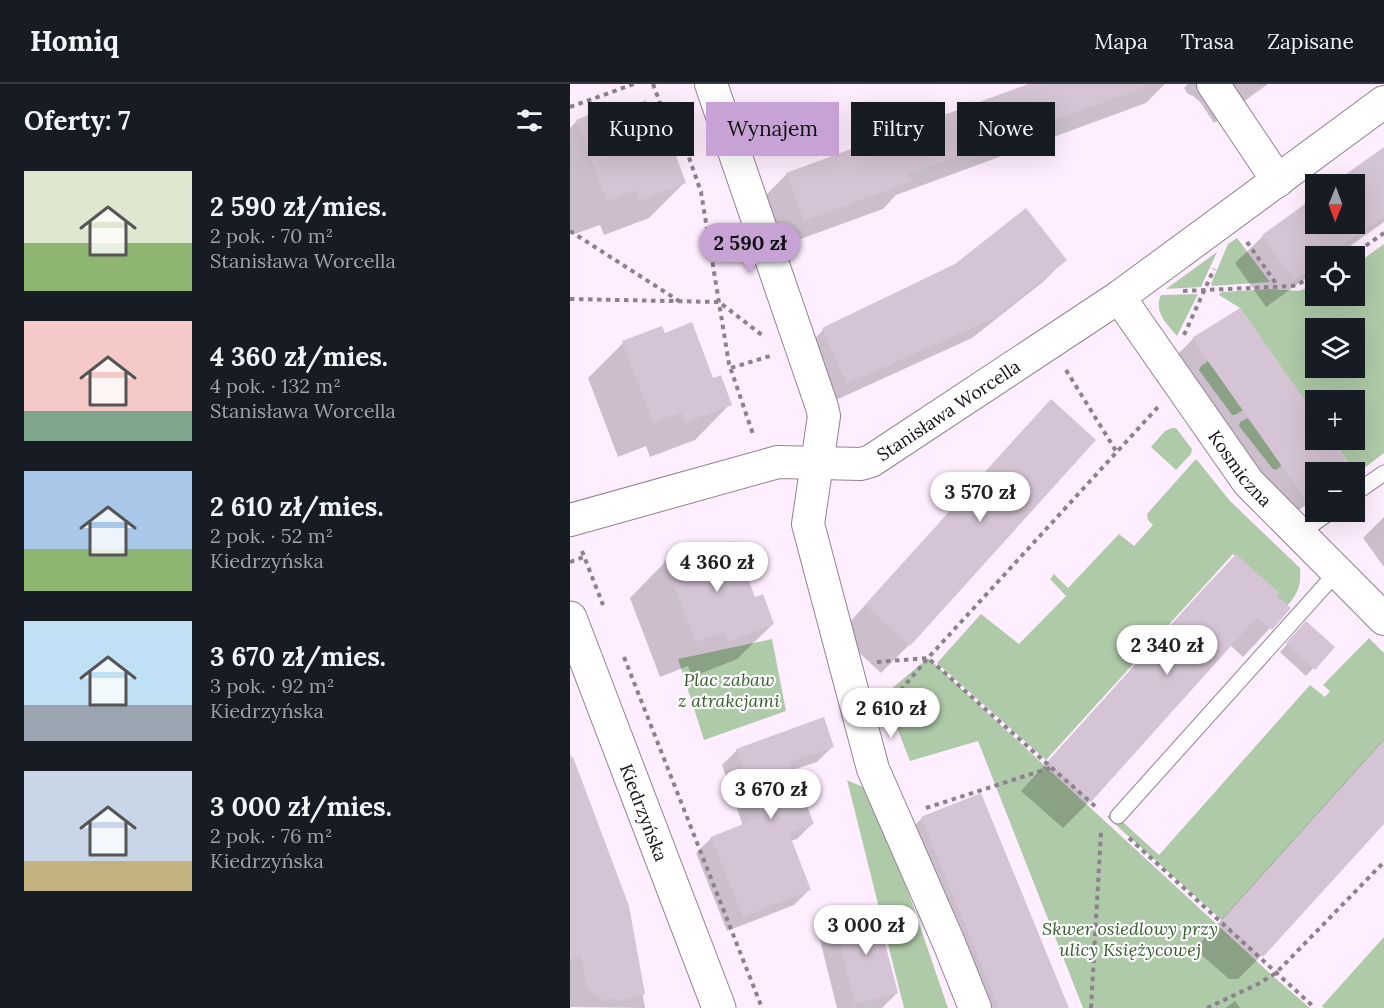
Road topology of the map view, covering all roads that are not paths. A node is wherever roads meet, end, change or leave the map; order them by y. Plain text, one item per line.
1 (711, 84) edge
2 (1213, 84) edge
3 (1384, 102) edge
4 (1278, 181) junction
5 (1119, 297) junction
6 (816, 463) junction
7 (1384, 473) edge
8 (1365, 486) edge
9 (570, 520) edge
10 (1316, 522) edge
11 (1299, 534) junction
12 (1337, 572) junction
13 (570, 618) edge
14 (1384, 619) edge
15 (1118, 816) dead end
16 (720, 1008) edge
17 (975, 1008) edge

1 - 6 street
2 - 4 street
3 - 4 street, Stanisława Worcella
4 - 5 street, Stanisława Worcella
5 - 6 street, Stanisława Worcella
5 - 11 street, Kosmiczna
6 - 9 street, Stanisława Worcella
6 - 17 street
7 - 8 lane
10 - 11 lane
11 - 12 street, Kosmiczna
12 - 14 street, Kosmiczna
12 - 15 lane
13 - 16 street, Kiedrzyńska

